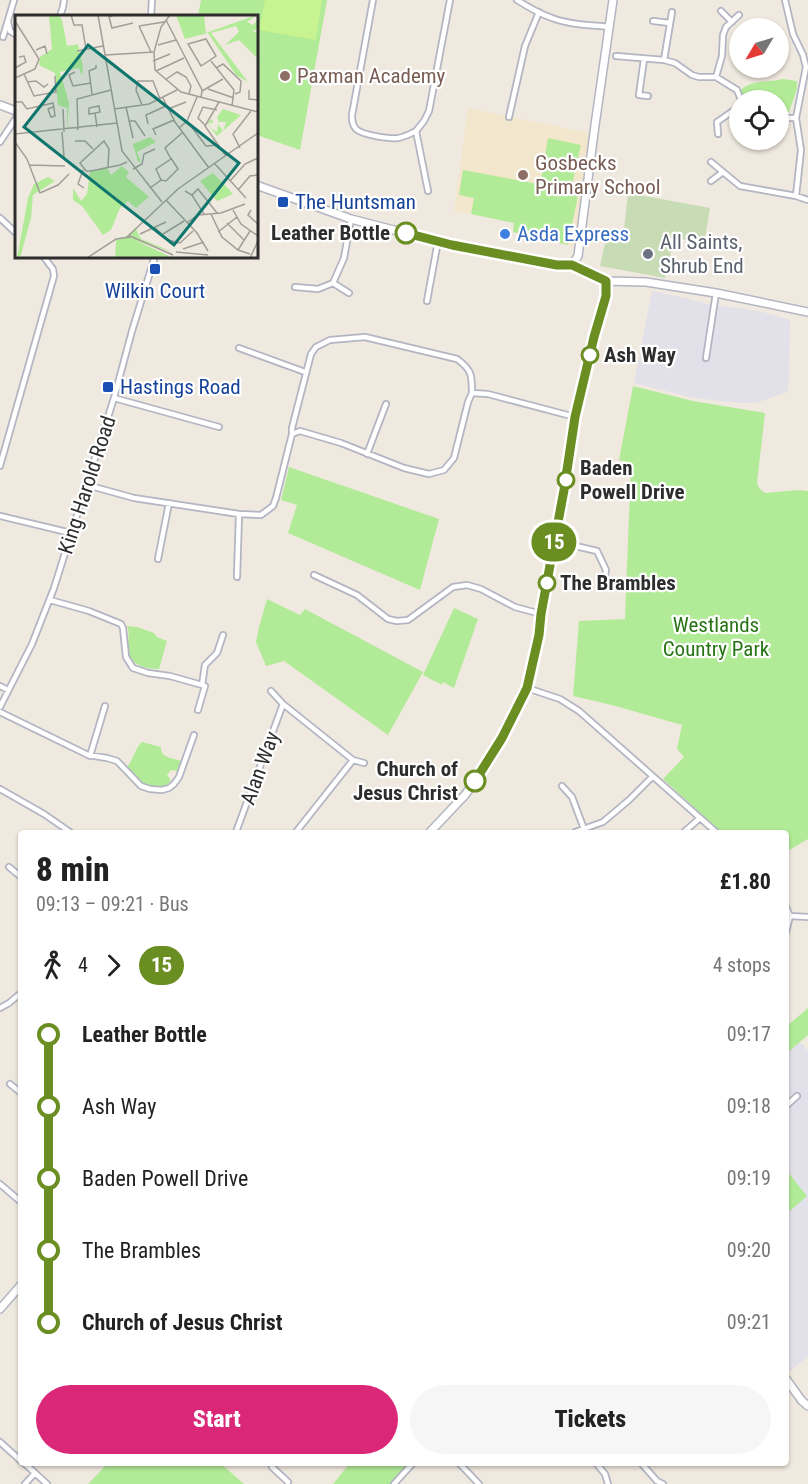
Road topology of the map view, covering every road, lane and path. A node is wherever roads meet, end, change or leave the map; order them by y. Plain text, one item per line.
1 (14, 0) edge
2 (64, 0) edge
3 (153, 0) edge
4 (372, 0) edge
5 (450, 0) edge
6 (518, 0) edge
7 (614, 0) edge
8 (792, 0) edge
9 (786, 1) edge
10 (722, 11) dead end
11 (539, 12) junction
12 (672, 12) dead end
13 (60, 15) edge
14 (151, 15) edge
15 (739, 15) dead end
16 (736, 18) edge
17 (729, 19) edge
18 (653, 21) dead end
19 (8, 22) junction
20 (670, 23) junction
21 (729, 24) edge
22 (610, 27) junction
23 (15, 34) edge
24 (3, 37) dead end
25 (806, 54) edge
26 (616, 56) dead end
27 (644, 59) junction
28 (664, 60) junction
29 (716, 77) junction
30 (737, 90) edge
31 (631, 94) dead end
32 (639, 95) junction
33 (648, 96) dead end
34 (0, 105) edge
35 (15, 111) edge
36 (729, 114) edge
37 (508, 117) dead end
38 (710, 118) dead end
39 (789, 118) edge
40 (796, 118) junction
41 (15, 120) edge
42 (717, 122) junction
43 (416, 130) junction
44 (718, 134) dead end
45 (0, 142) edge
46 (801, 150) junction
47 (808, 150) edge
48 (711, 162) dead end
49 (723, 172) junction
50 (711, 181) dead end
51 (258, 185) edge
52 (428, 191) dead end
53 (796, 196) junction
54 (808, 200) edge
55 (0, 218) edge
56 (351, 219) junction
57 (15, 231) edge
58 (438, 241) junction
59 (45, 258) edge
60 (154, 258) edge
61 (572, 265) junction
62 (606, 281) junction
63 (333, 283) junction
64 (295, 287) dead end
65 (349, 293) dead end
66 (716, 293) junction
67 (427, 301) dead end
68 (808, 312) edge
69 (239, 348) dead end
70 (706, 358) dead end
71 (305, 372) junction
72 (472, 393) junction
73 (114, 398) junction
74 (386, 404) dead end
75 (575, 417) junction
76 (219, 427) dead end
77 (292, 434) junction
78 (367, 454) junction
79 (0, 466) edge
80 (87, 485) junction
81 (169, 503) junction
82 (239, 514) junction
83 (0, 516) edge
84 (71, 533) junction
85 (554, 541) junction
86 (158, 559) dead end
87 (314, 575) dead end
88 (237, 577) dead end
89 (604, 582) dead end
90 (50, 600) junction
91 (541, 614) junction
92 (223, 635) dead end
93 (0, 686) edge
94 (206, 686) junction
95 (527, 688) junction
96 (8, 690) junction
97 (271, 691) dead end
98 (283, 704) junction
99 (105, 706) dead end
100 (0, 707) edge
101 (198, 710) dead end
102 (0, 712) edge
103 (194, 735) dead end
104 (90, 756) junction
105 (353, 760) junction
106 (364, 763) dead end
107 (652, 777) junction
108 (562, 786) dead end
109 (0, 789) edge
110 (700, 818) junction
111 (584, 829) junction
112 (67, 830) edge
113 (237, 830) edge
114 (298, 830) edge
115 (432, 830) edge
116 (581, 830) edge
117 (686, 830) edge
118 (714, 830) edge
119 (9, 867) dead end
120 (18, 874) edge
121 (790, 916) joint
122 (808, 917) edge
123 (789, 920) edge
124 (18, 996) edge
125 (0, 1008) edge
126 (10, 1084) dead end
127 (18, 1091) edge
128 (797, 1096) dead end
129 (789, 1103) edge
130 (0, 1184) edge
131 (18, 1199) edge
132 (18, 1289) edge
133 (0, 1309) edge
134 (789, 1382) edge
135 (808, 1406) edge
136 (0, 1442) edge
137 (18, 1458) edge
138 (27, 1466) edge
139 (272, 1466) edge
140 (410, 1466) edge
141 (462, 1466) edge
142 (598, 1466) edge
143 (644, 1466) edge
144 (35, 1473) junction
145 (288, 1482) dead end
146 (25, 1484) edge
147 (47, 1484) edge
148 (394, 1484) edge
149 (479, 1484) edge
150 (608, 1484) edge
151 (663, 1484) edge

1 - 19 street
2 - 13 street
3 - 14 street
4 - 43 street
5 - 43 street
6 - 11 street
7 - 22 street
8 - 9 street
9 - 25 street
10 - 17 street
11 - 22 street
11 - 37 street
12 - 20 street
15 - 16 street
18 - 20 street
19 - 23 street
19 - 24 street
20 - 28 street
21 - 29 street
22 - 61 street
25 - 40 street
26 - 27 street
27 - 28 street
27 - 32 street
28 - 29 street
29 - 30 street
31 - 32 street
32 - 33 street
34 - 35 street
36 - 42 street
38 - 42 street
39 - 40 street
40 - 46 street
41 - 45 street
42 - 44 street
43 - 52 street
46 - 47 street
46 - 53 street
48 - 49 street
49 - 50 street
49 - 53 street
51 - 56 street
53 - 54 street
55 - 57 street
56 - 58 street
56 - 63 street
58 - 61 street
58 - 67 street
59 - 79 street
60 - 73 street, King Harold Road
61 - 62 street
62 - 66 street
62 - 75 street
63 - 64 street
63 - 65 street
66 - 68 street
66 - 70 street
69 - 71 street
71 - 72 street
71 - 77 street
72 - 75 street
72 - 78 street
73 - 76 street
73 - 80 street, King Harold Road
74 - 78 street
75 - 85 street
77 - 78 street
77 - 82 street
80 - 81 street
80 - 84 street, King Harold Road
81 - 82 street
81 - 86 street
82 - 88 street
83 - 84 street
84 - 90 street, King Harold Road
85 - 89 street
85 - 91 street
87 - 91 street
90 - 94 street
90 - 96 street, King Harold Road
91 - 95 street
92 - 94 street
93 - 96 street
94 - 101 street
95 - 107 street
95 - 115 street
96 - 100 street, King Harold Road
97 - 98 street, Alan Way
98 - 105 street, Alan Way
98 - 113 street, Alan Way
99 - 104 street
102 - 104 street
103 - 104 street
105 - 106 street, Alan Way
105 - 114 street
107 - 110 street
107 - 111 street
108 - 111 street
109 - 112 street
110 - 117 street
110 - 118 street
111 - 116 street
119 - 120 street
121 - 122 street
121 - 123 street
124 - 125 street
126 - 127 street
128 - 129 street
130 - 131 street
132 - 133 street
134 - 135 street
136 - 137 street
138 - 144 street
139 - 145 street
140 - 148 street
141 - 149 street
142 - 150 street
143 - 151 street
144 - 146 street
144 - 147 street

